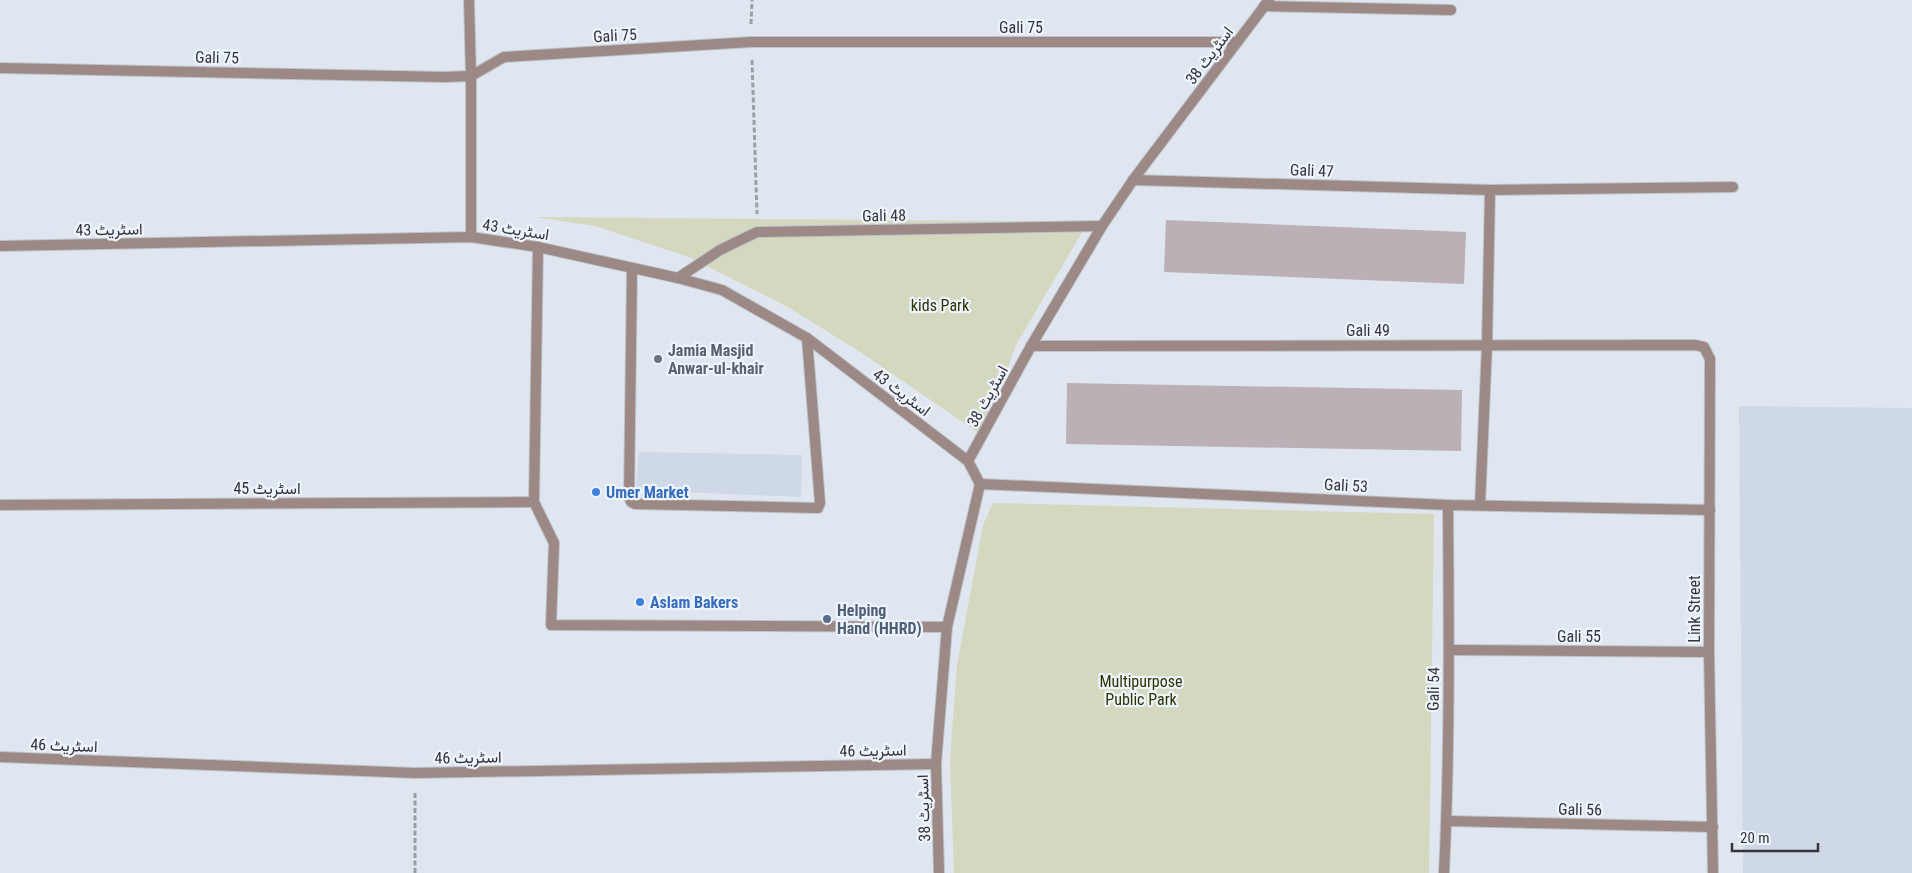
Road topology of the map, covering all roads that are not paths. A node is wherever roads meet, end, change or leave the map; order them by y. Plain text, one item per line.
1 (469, 0) edge
2 (1267, 3) edge
3 (1451, 10) dead end
4 (1237, 42) junction
5 (0, 68) edge
6 (471, 76) junction
7 (1133, 180) junction
8 (1733, 187) dead end
9 (1490, 190) junction
10 (1102, 226) junction
11 (471, 237) junction
12 (0, 246) edge
13 (538, 247) junction
14 (632, 269) junction
15 (678, 278) junction
16 (806, 338) junction
17 (1486, 345) junction
18 (1031, 346) junction
19 (1704, 347) joint
20 (968, 461) junction
21 (980, 484) junction
22 (534, 502) junction
23 (0, 505) edge
24 (1448, 505) junction
25 (1480, 505) junction
26 (1710, 510) junction
27 (947, 628) junction
28 (1449, 650) junction
29 (1709, 652) junction
30 (0, 757) edge
31 (936, 764) junction
32 (1447, 821) junction
33 (1713, 827) junction
34 (939, 873) edge
35 (1444, 873) edge
36 (1713, 873) edge

1 - 6 street
2 - 3 street
2 - 4 street, اسٹریٹ 38
4 - 6 street, Gali 75
4 - 7 street, اسٹریٹ 38
5 - 6 street, Gali 75
6 - 11 street
7 - 9 street, Gali 47
7 - 10 street, اسٹریٹ 38
8 - 9 street, Gali 47
9 - 17 street
10 - 15 street, Gali 48
10 - 18 street, اسٹریٹ 38
11 - 12 street, اسٹریٹ 43
11 - 13 street, اسٹریٹ 43
13 - 14 street, اسٹریٹ 43
13 - 22 street
14 - 15 street, اسٹریٹ 43
14 - 16 street
15 - 16 street, اسٹریٹ 43
16 - 20 street, اسٹریٹ 43
17 - 18 street, Gali 49
17 - 19 street, Gali 49
17 - 25 street
18 - 20 street, اسٹریٹ 38
19 - 26 street, Link Street
20 - 21 street
21 - 24 street, Gali 53
21 - 27 street, اسٹریٹ 38
22 - 23 street, اسٹریٹ 45
22 - 27 street
24 - 25 street, Gali 53
24 - 28 street, Gali 54
25 - 26 street, Gali 53
26 - 29 street, Link Street
27 - 31 street, اسٹریٹ 38
28 - 29 street, Gali 55
28 - 32 street, Gali 54
29 - 33 street, Link Street
30 - 31 street, اسٹریٹ 46
31 - 34 street, اسٹریٹ 38
32 - 33 street, Gali 56
32 - 35 street, Gali 54
33 - 36 street, Link Street

